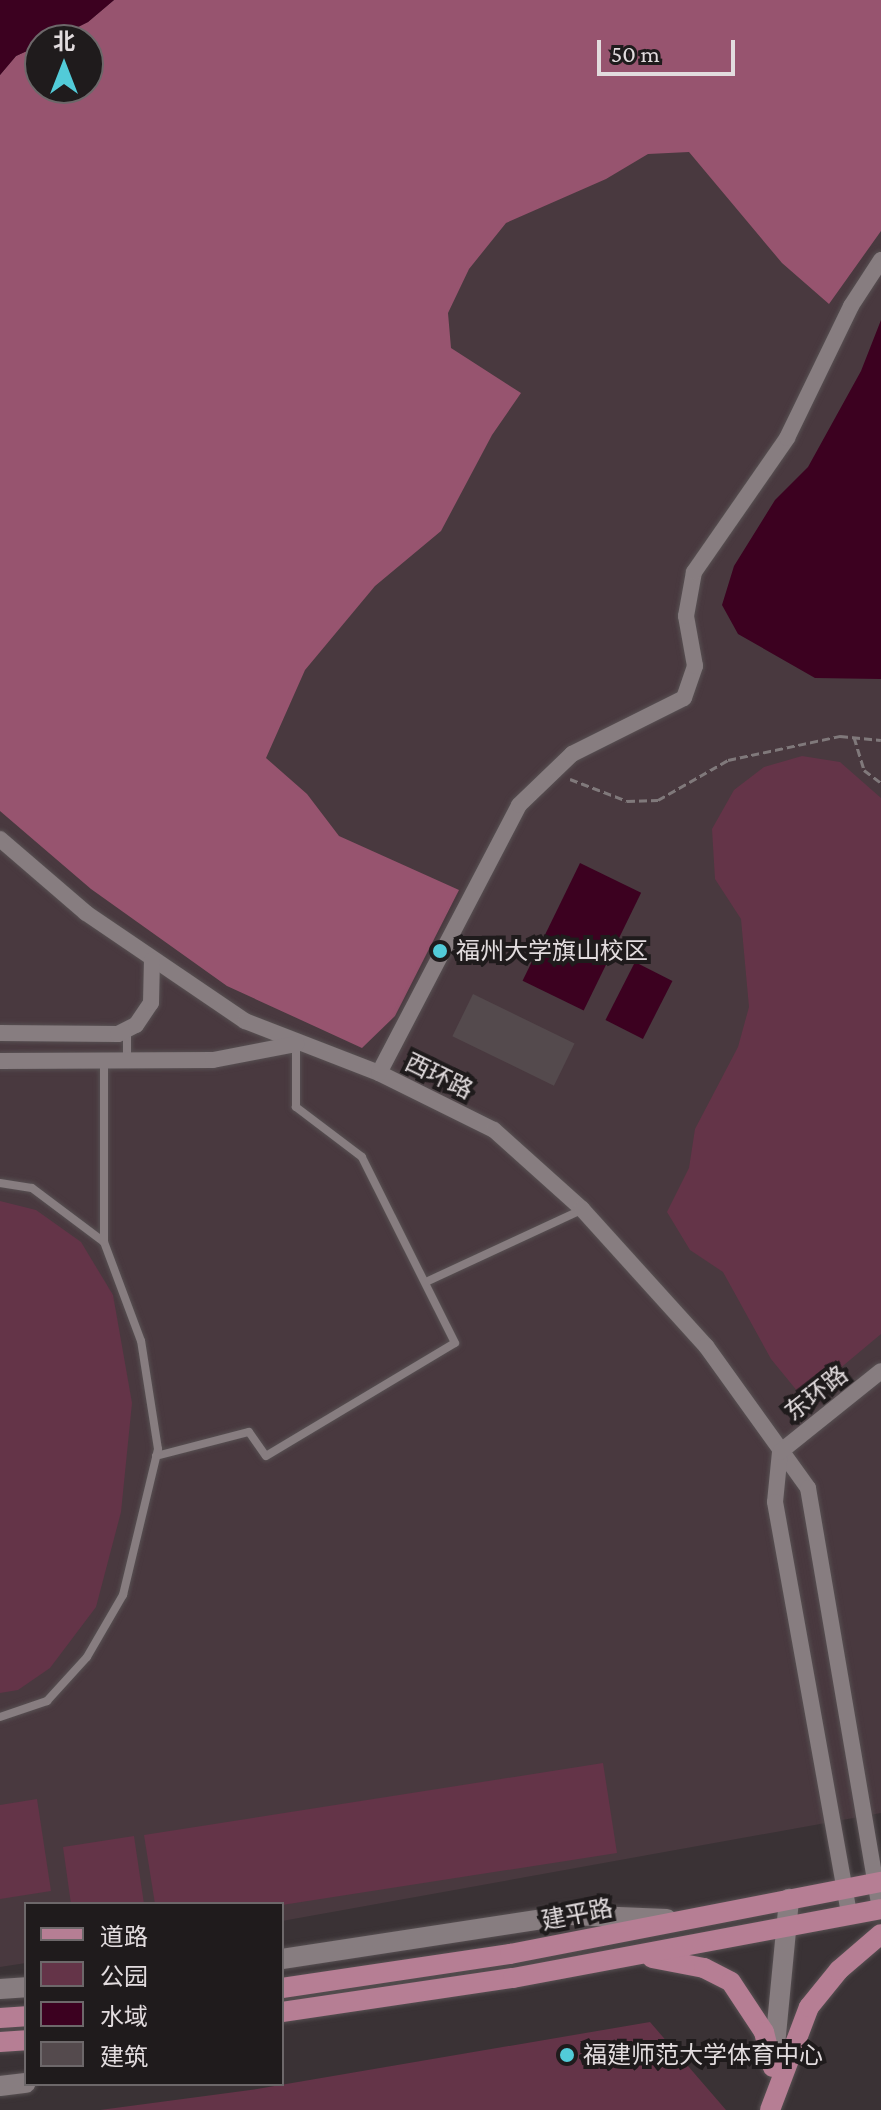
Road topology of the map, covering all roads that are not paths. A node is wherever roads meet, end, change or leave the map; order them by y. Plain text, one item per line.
1 (881, 260) edge
2 (0, 839) edge
3 (152, 960) junction
4 (127, 1030) junction
5 (0, 1033) edge
6 (296, 1044) junction
7 (0, 1061) edge
8 (104, 1061) junction
9 (127, 1061) junction
10 (379, 1073) junction
11 (0, 1183) edge
12 (582, 1209) junction
13 (104, 1242) junction
14 (426, 1282) junction
15 (881, 1371) edge
16 (780, 1452) junction
17 (156, 1456) junction
18 (0, 1717) edge
19 (878, 1882) edge
20 (845, 1889) junction
21 (789, 1899) junction
22 (881, 1909) edge
23 (849, 1914) junction
24 (683, 1920) junction
25 (787, 1925) junction
26 (881, 1934) edge
27 (624, 1957) junction
28 (284, 1959) edge
29 (24, 1987) edge
30 (284, 1988) edge
31 (0, 1989) edge
32 (284, 2012) edge
33 (24, 2016) edge
34 (0, 2018) edge
35 (24, 2040) edge
36 (0, 2042) edge
37 (773, 2067) junction
38 (24, 2083) edge
39 (0, 2086) edge
40 (769, 2110) edge

1 - 10 street
2 - 3 street, 西环路
3 - 4 street
3 - 6 street, 西环路
4 - 5 street
4 - 9 lane
6 - 9 street
6 - 10 street, 西环路
6 - 14 lane
7 - 8 street
8 - 9 street
8 - 13 lane
10 - 12 street, 西环路
11 - 13 lane
12 - 14 lane
12 - 16 street, 西环路
13 - 17 lane
14 - 17 lane
15 - 16 street, 东环路
16 - 19 street, 西环路
16 - 20 street
17 - 18 lane
19 - 20 main road, 建平路
19 - 22 street, 西环路
20 - 21 main road, 建平路
20 - 23 street
21 - 24 main road, 建平路
21 - 25 street
22 - 23 main road
23 - 25 main road
24 - 28 street
24 - 30 main road, 建平路
25 - 27 main road
25 - 37 street
26 - 40 main road
27 - 32 main road
27 - 37 main road
29 - 31 street
33 - 34 main road
35 - 36 main road
37 - 40 street
38 - 39 street

